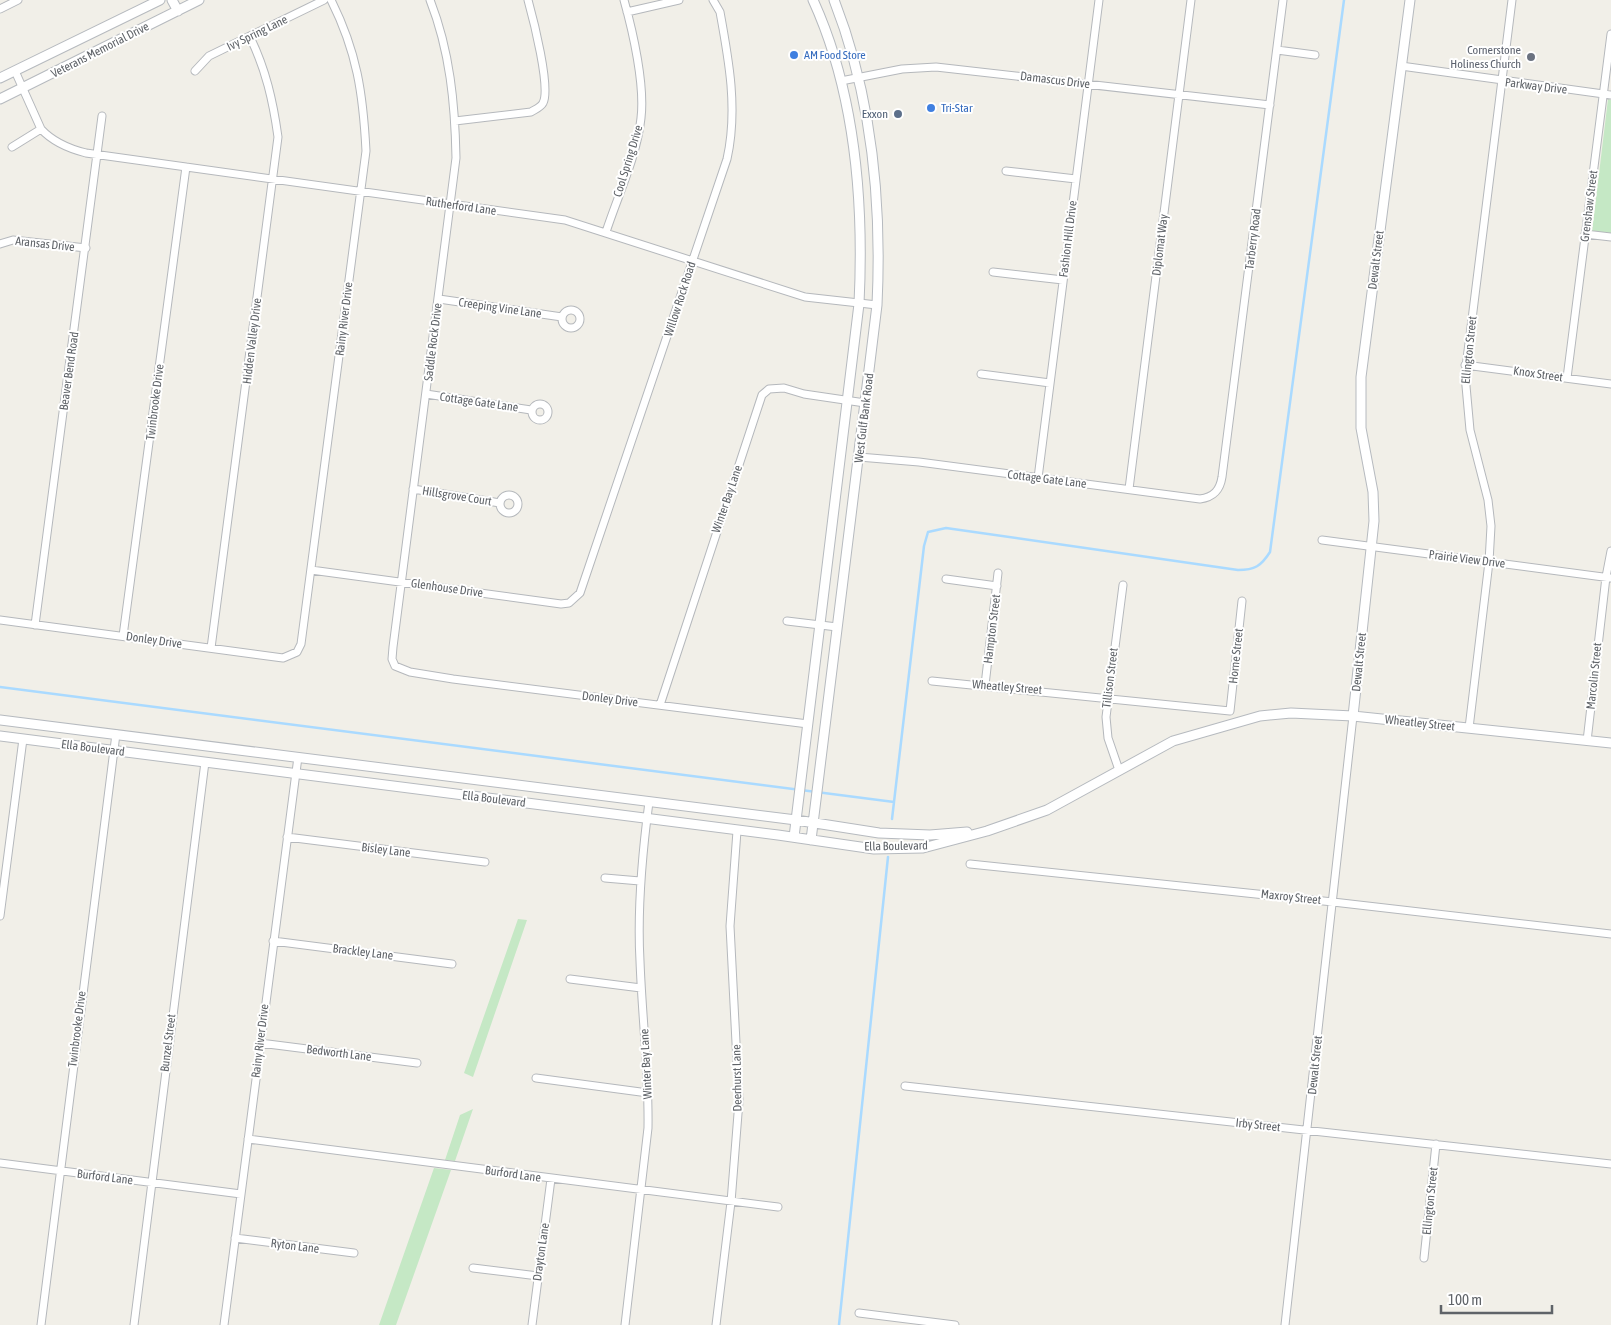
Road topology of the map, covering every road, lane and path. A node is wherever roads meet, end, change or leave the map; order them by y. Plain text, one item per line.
1 (18, 0) edge
2 (160, 0) edge
3 (172, 0) edge
4 (199, 0) edge
5 (324, 0) edge
6 (331, 0) edge
7 (430, 0) edge
8 (528, 0) edge
9 (624, 0) edge
10 (679, 0) edge
11 (713, 0) edge
12 (813, 0) edge
13 (834, 0) edge
14 (1099, 0) edge
15 (1191, 0) edge
16 (1283, 0) edge
17 (1410, 0) edge
18 (1512, 0) edge
19 (0, 9) edge
20 (178, 11) junction
21 (627, 12) junction
22 (1611, 34) edge
23 (250, 37) junction
24 (1277, 50) junction
25 (1315, 56) dead end
26 (1401, 66) junction
27 (15, 71) junction
28 (195, 71) dead end
29 (0, 78) edge
30 (860, 78) junction
31 (841, 81) junction
32 (1502, 81) junction
33 (1088, 84) junction
34 (24, 88) junction
35 (1180, 94) junction
36 (1607, 95) edge
37 (0, 99) edge
38 (1270, 105) junction
39 (102, 116) dead end
40 (455, 121) junction
41 (41, 129) junction
42 (12, 147) dead end
43 (98, 155) junction
44 (186, 167) junction
45 (1006, 171) dead end
46 (1076, 179) junction
47 (272, 180) junction
48 (360, 193) junction
49 (877, 199) junction
50 (860, 202) junction
51 (451, 204) junction
52 (606, 232) junction
53 (1585, 234) junction
54 (1611, 237) edge
55 (2, 243) edge
56 (86, 248) junction
57 (693, 259) junction
58 (993, 272) dead end
59 (1063, 280) junction
60 (439, 299) junction
61 (859, 304) junction
62 (877, 305) junction
63 (562, 317) dead end
64 (1465, 365) junction
65 (981, 374) dead end
66 (1567, 378) junction
67 (1050, 382) junction
68 (1611, 384) edge
69 (426, 394) junction
70 (848, 401) junction
71 (865, 403) junction
72 (531, 410) dead end
73 (860, 457) junction
74 (1222, 477) joint
75 (1038, 478) junction
76 (413, 489) junction
77 (1129, 489) junction
78 (500, 503) dead end
79 (1322, 540) dead end
80 (1372, 547) junction
81 (1611, 551) edge
82 (1489, 562) junction
83 (311, 570) junction
84 (998, 573) dead end
85 (1608, 577) edge
86 (946, 579) dead end
87 (402, 582) junction
88 (1122, 585) dead end
89 (997, 586) junction
90 (580, 594) joint
91 (1242, 601) dead end
92 (0, 620) edge
93 (787, 621) dead end
94 (36, 625) junction
95 (820, 625) junction
96 (837, 627) junction
97 (123, 636) junction
98 (301, 643) joint
99 (211, 648) junction
100 (413, 673) joint
101 (932, 681) dead end
102 (985, 685) junction
103 (1108, 697) junction
104 (660, 706) junction
105 (1230, 711) joint
106 (1353, 716) junction
107 (0, 720) edge
108 (808, 724) junction
109 (1229, 725) joint
110 (1469, 728) junction
111 (116, 734) junction
112 (0, 736) edge
113 (23, 739) junction
114 (1587, 741) junction
115 (1611, 743) edge
116 (114, 750) junction
117 (298, 757) junction
118 (205, 762) junction
119 (1119, 770) junction
120 (295, 773) junction
121 (649, 802) junction
122 (647, 819) junction
123 (796, 820) junction
124 (815, 822) junction
125 (737, 831) junction
126 (987, 831) junction
127 (286, 837) junction
128 (794, 837) junction
129 (811, 840) junction
130 (485, 862) dead end
131 (970, 864) dead end
132 (605, 878) dead end
133 (640, 881) junction
134 (1333, 902) junction
135 (0, 916) edge
136 (1611, 934) edge
137 (274, 941) junction
138 (452, 964) dead end
139 (570, 979) dead end
140 (641, 988) junction
141 (260, 1043) junction
142 (418, 1063) dead end
143 (536, 1078) dead end
144 (905, 1086) dead end
145 (648, 1093) junction
146 (1308, 1130) junction
147 (248, 1139) junction
148 (1436, 1144) junction
149 (0, 1163) edge
150 (1611, 1164) edge
151 (59, 1171) junction
152 (551, 1180) junction
153 (150, 1182) junction
154 (642, 1190) junction
155 (241, 1194) junction
156 (732, 1202) junction
157 (778, 1207) dead end
158 (235, 1238) junction
159 (354, 1253) dead end
160 (1424, 1258) dead end
161 (473, 1268) dead end
162 (538, 1276) junction
163 (858, 1314) dead end
164 (41, 1325) edge
165 (134, 1325) edge
166 (224, 1325) edge
167 (532, 1325) edge
168 (625, 1325) edge
169 (716, 1325) edge
170 (955, 1325) edge
171 (1285, 1325) edge

1 - 19 street
2 - 27 main road, Veterans Memorial Drive
3 - 20 main road
4 - 20 main road, Veterans Memorial Drive
5 - 23 street, Ivy Spring Lane
6 - 48 street, Rainy River Drive
7 - 40 street, Saddle Rock Drive
8 - 40 street
9 - 21 street, Cool Spring Drive
10 - 21 street
11 - 57 street, Willow Rock Road
12 - 31 main road, West Gulf Bank Road
13 - 30 main road, West Gulf Bank Road
14 - 33 street, Fashion Hill Drive
15 - 35 street, Diplomat Way
16 - 24 street, Tarberry Road
17 - 26 main road, Dewalt Street
18 - 32 street, Ellington Street
20 - 34 main road, Veterans Memorial Drive
21 - 52 street, Cool Spring Drive
22 - 36 street, Grenshaw Street
23 - 28 street, Ivy Spring Lane
23 - 47 street, Hidden Valley Drive
24 - 25 street
24 - 38 street, Tarberry Road
26 - 32 street, Parkway Drive
26 - 80 main road, Dewalt Street
27 - 29 main road, Veterans Memorial Drive
27 - 34 street
30 - 31 street, Damascus Drive
30 - 33 street, Damascus Drive
30 - 49 main road, West Gulf Bank Road
31 - 50 main road, West Gulf Bank Road
32 - 36 street, Parkway Drive
32 - 64 street, Ellington Street
33 - 35 street, Damascus Drive
33 - 46 street, Fashion Hill Drive
34 - 37 main road, Veterans Memorial Drive
34 - 41 street
35 - 38 street, Damascus Drive
35 - 77 street, Diplomat Way
36 - 53 street, Grenshaw Street
38 - 74 street, Tarberry Road
39 - 43 street, Beaver Bend Road
40 - 51 street, Saddle Rock Drive
41 - 42 street
41 - 43 street, Rutherford Lane
43 - 44 street, Rutherford Lane
43 - 56 street, Beaver Bend Road
44 - 47 street, Rutherford Lane
44 - 97 street, Twinbrooke Drive
45 - 46 street
46 - 59 street, Fashion Hill Drive
47 - 48 street, Rutherford Lane
47 - 99 street, Hidden Valley Drive
48 - 51 street, Rutherford Lane
48 - 83 street, Rainy River Drive
49 - 50 main road
49 - 62 main road, West Gulf Bank Road
50 - 61 main road, West Gulf Bank Road
51 - 52 street, Rutherford Lane
51 - 60 street, Saddle Rock Drive
52 - 57 street, Rutherford Lane
53 - 54 street
53 - 66 street, Grenshaw Street
55 - 56 street, Aransas Drive
56 - 94 street, Beaver Bend Road
57 - 61 street, Rutherford Lane
57 - 90 street, Willow Rock Road
58 - 59 street
59 - 67 street, Fashion Hill Drive
60 - 63 street, Creeping Vine Lane
60 - 69 street, Saddle Rock Drive
61 - 62 street, Rutherford Lane
61 - 70 main road, West Gulf Bank Road
62 - 71 main road, West Gulf Bank Road
64 - 66 street, Knox Street
64 - 82 street, Ellington Street
65 - 67 street
66 - 68 street, Knox Street
67 - 75 street, Fashion Hill Drive
69 - 72 street, Cottage Gate Lane
69 - 76 street, Saddle Rock Drive
70 - 71 street, Winter Bay Lane
70 - 95 main road, West Gulf Bank Road
70 - 104 street, Winter Bay Lane
71 - 73 main road, West Gulf Bank Road
73 - 75 street, Cottage Gate Lane
73 - 96 main road, West Gulf Bank Road
74 - 77 street, Cottage Gate Lane
75 - 77 street, Cottage Gate Lane
76 - 78 street, Hillsgrove Court
76 - 87 street, Saddle Rock Drive
79 - 80 street, Prairie View Drive
80 - 82 street, Prairie View Drive
80 - 106 main road, Dewalt Street
81 - 85 street, Marcolin Street
82 - 85 street, Prairie View Drive
82 - 110 street, Ellington Street
83 - 87 street, Glenhouse Drive
83 - 98 street, Rainy River Drive
84 - 89 street, Hampton Street
85 - 114 street, Marcolin Street
86 - 89 street
87 - 90 street, Glenhouse Drive
87 - 100 street, Saddle Rock Drive
88 - 103 street, Tillison Street
89 - 102 street, Hampton Street
91 - 105 street, Horne Street
92 - 94 street, Donley Drive
93 - 95 street
94 - 97 street, Donley Drive
95 - 96 street
95 - 108 main road, West Gulf Bank Road
96 - 124 main road, West Gulf Bank Road
97 - 99 street, Donley Drive
98 - 99 street, Donley Drive
100 - 104 street, Donley Drive
101 - 102 street, Wheatley Street
102 - 103 street, Wheatley Street
103 - 105 street, Wheatley Street
103 - 119 street, Tillison Street
104 - 108 street, Donley Drive
106 - 109 main road, Wheatley Street
106 - 110 main road, Wheatley Street
106 - 134 street, Dewalt Street
107 - 111 main road, Ella Boulevard
108 - 123 main road, West Gulf Bank Road
109 - 119 main road, Ella Boulevard
110 - 114 main road, Wheatley Street
111 - 116 street, Twinbrooke Drive
111 - 117 main road, Ella Boulevard
112 - 113 main road, Ella Boulevard
113 - 116 main road, Ella Boulevard
113 - 135 street
114 - 115 main road, Wheatley Street
116 - 118 main road, Ella Boulevard
116 - 151 street, Twinbrooke Drive
117 - 120 street, Rainy River Drive
117 - 121 main road, Ella Boulevard
118 - 120 main road, Ella Boulevard
118 - 153 street, Bunzel Street
119 - 126 main road, Ella Boulevard
120 - 122 main road, Ella Boulevard
120 - 127 street, Rainy River Drive
121 - 122 street, Winter Bay Lane
121 - 123 main road, Ella Boulevard
122 - 125 main road, Ella Boulevard
122 - 133 street, Winter Bay Lane
123 - 124 main road, Ella Boulevard
123 - 128 main road, West Gulf Bank Road
124 - 126 main road, Ella Boulevard
124 - 129 main road, West Gulf Bank Road
125 - 128 main road, Ella Boulevard
125 - 156 street, Deerhurst Lane
126 - 129 main road, Ella Boulevard
127 - 130 street, Bisley Lane
127 - 137 street, Rainy River Drive
128 - 129 main road, Ella Boulevard
131 - 134 street, Maxroy Street
132 - 133 street
133 - 140 street, Winter Bay Lane
134 - 136 street, Maxroy Street
134 - 146 street, Dewalt Street
137 - 138 street, Brackley Lane
137 - 141 street, Rainy River Drive
139 - 140 street
140 - 145 street, Winter Bay Lane
141 - 142 street, Bedworth Lane
141 - 147 street, Rainy River Drive
143 - 145 street
144 - 146 street, Irby Street
145 - 154 street, Winter Bay Lane
146 - 148 street, Irby Street
146 - 171 street, Dewalt Street
147 - 152 street, Burford Lane
147 - 155 street, Rainy River Drive
148 - 150 street, Irby Street
148 - 160 street, Ellington Street
149 - 151 street, Burford Lane
151 - 153 street, Burford Lane
151 - 164 street, Twinbrooke Drive
152 - 154 street, Burford Lane
152 - 162 street, Drayton Lane
153 - 155 street, Burford Lane
153 - 165 street, Bunzel Street
154 - 156 street, Burford Lane
154 - 168 street, Winter Bay Lane
155 - 158 street, Rainy River Drive
156 - 157 street, Burford Lane
156 - 169 street, Deerhurst Lane
158 - 159 street, Ryton Lane
158 - 166 street, Rainy River Drive
161 - 162 street
162 - 167 street, Drayton Lane
163 - 170 street

